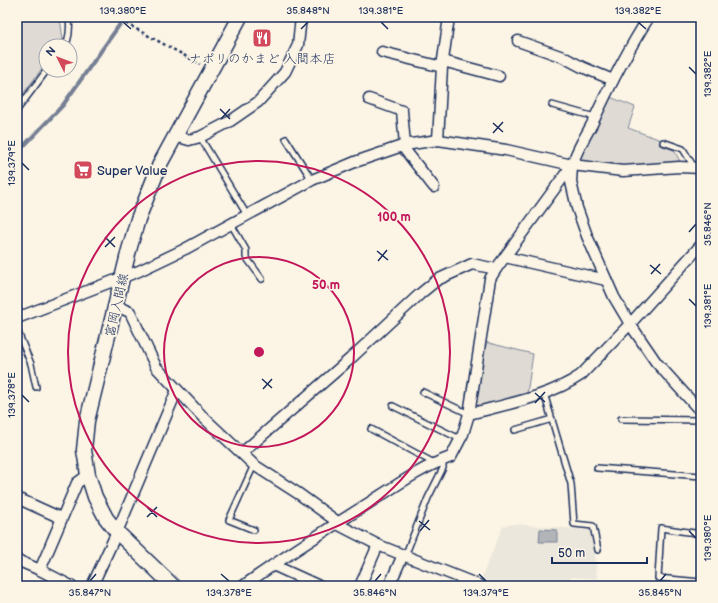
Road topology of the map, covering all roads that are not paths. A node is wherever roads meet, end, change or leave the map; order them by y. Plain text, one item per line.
1 (69, 17) edge
2 (240, 17) edge
3 (301, 17) edge
4 (449, 17) edge
5 (649, 17) edge
6 (68, 38) edge
7 (518, 41) dead end
8 (382, 52) dead end
9 (443, 64) junction
10 (499, 76) dead end
11 (41, 78) edge
12 (613, 80) junction
13 (369, 99) dead end
14 (552, 105) dead end
15 (17, 110) edge
16 (595, 117) junction
17 (175, 136) junction
18 (200, 138) junction
19 (286, 139) dead end
20 (438, 140) junction
21 (663, 142) dead end
22 (404, 146) junction
23 (572, 165) junction
24 (698, 168) edge
25 (312, 180) junction
26 (434, 187) dead end
27 (247, 215) junction
28 (231, 224) junction
29 (701, 245) edge
30 (505, 257) junction
31 (496, 269) junction
32 (122, 277) junction
33 (262, 279) dead end
34 (606, 280) junction
35 (116, 306) junction
36 (17, 318) edge
37 (630, 324) junction
38 (17, 330) edge
39 (36, 387) dead end
40 (177, 390) junction
41 (423, 392) dead end
42 (544, 393) junction
43 (393, 406) dead end
44 (701, 412) edge
45 (469, 414) junction
46 (552, 419) junction
47 (621, 419) dead end
48 (701, 420) edge
49 (371, 429) dead end
50 (515, 430) dead end
51 (460, 439) junction
52 (242, 453) junction
53 (439, 462) junction
54 (254, 465) junction
55 (597, 468) dead end
56 (88, 475) junction
57 (701, 476) edge
58 (17, 498) edge
59 (61, 518) junction
60 (338, 523) junction
61 (254, 530) dead end
62 (117, 532) junction
63 (701, 534) edge
64 (378, 545) junction
65 (598, 550) dead end
66 (403, 555) junction
67 (17, 560) edge
68 (273, 565) junction
69 (40, 570) junction
70 (701, 582) edge
71 (71, 586) edge
72 (92, 586) edge
73 (173, 586) edge
74 (243, 586) edge
75 (319, 586) edge
76 (360, 586) edge
77 (389, 586) edge
78 (480, 586) edge

1 - 6 lane
2 - 17 main road, 富岡入間線
3 - 18 street
4 - 9 street
5 - 12 street
7 - 12 street
8 - 9 street
9 - 10 street
9 - 20 street
11 - 15 lane
12 - 16 street
13 - 22 street
14 - 16 lane
16 - 23 street
17 - 18 street
17 - 32 main road, 富岡入間線
18 - 27 lane
19 - 25 lane
20 - 22 street
20 - 23 street
21 - 24 lane
22 - 25 street
22 - 26 street
23 - 24 street
23 - 30 street
23 - 34 street
25 - 27 street
27 - 28 street
28 - 32 street
28 - 33 lane
29 - 37 street
30 - 31 street
30 - 34 street
31 - 45 street
31 - 52 street
32 - 35 main road, 富岡入間線
32 - 36 street
34 - 37 street
35 - 40 street
35 - 56 main road, 富岡入間線
37 - 42 street
37 - 44 street
38 - 39 lane
40 - 52 street
40 - 62 street
41 - 45 lane
42 - 45 street
42 - 46 lane
43 - 51 lane
45 - 51 street
46 - 50 lane
46 - 65 lane
47 - 48 lane
49 - 53 lane
51 - 53 street
52 - 54 street
53 - 60 street
53 - 66 lane
54 - 60 street
54 - 61 lane
55 - 57 lane
56 - 59 street
56 - 62 main road, 富岡入間線
58 - 59 street
59 - 69 street
60 - 64 street
60 - 68 street
62 - 72 street
62 - 73 main road, 富岡入間線
63 - 70 lane
64 - 66 street
64 - 76 street
66 - 77 street
66 - 78 street
67 - 69 street
68 - 74 street
68 - 75 street
69 - 71 street

